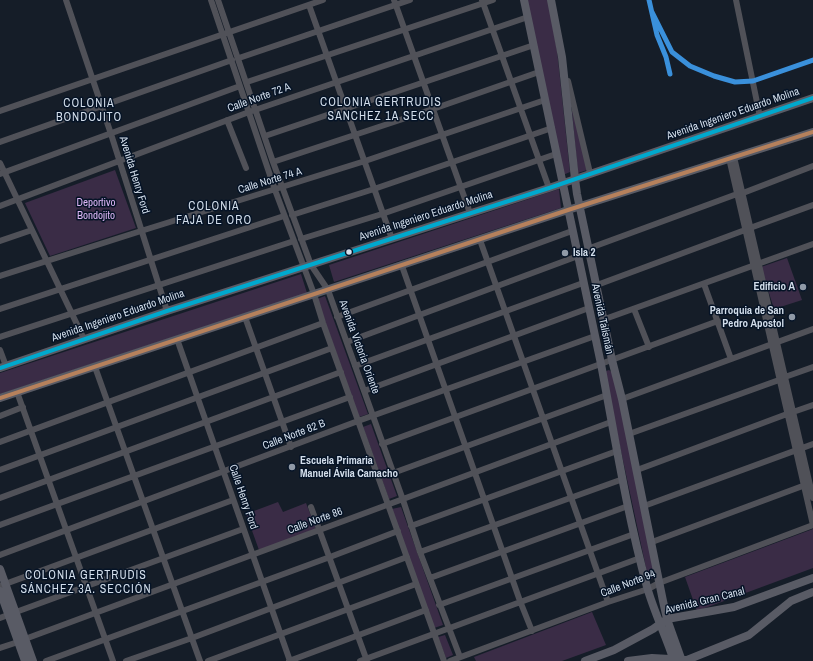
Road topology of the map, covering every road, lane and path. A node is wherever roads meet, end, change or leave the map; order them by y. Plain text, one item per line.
1 (66, 0) edge
2 (211, 0) edge
3 (323, 0) edge
4 (410, 0) edge
5 (493, 0) edge
6 (524, 0) edge
7 (552, 0) edge
8 (736, 0) edge
9 (220, 1) edge
10 (395, 2) edge
11 (483, 2) edge
12 (309, 5) junction
13 (528, 17) junction
14 (493, 29) junction
15 (405, 30) junction
16 (230, 32) junction
17 (319, 32) junction
18 (223, 35) junction
19 (534, 45) junction
20 (327, 55) junction
21 (414, 55) junction
22 (502, 56) junction
23 (562, 57) junction
24 (235, 59) junction
25 (539, 72) junction
26 (93, 79) junction
27 (247, 82) junction
28 (336, 82) junction
29 (424, 82) junction
30 (511, 82) junction
31 (240, 86) junction
32 (813, 98) edge
33 (545, 100) junction
34 (102, 106) junction
35 (346, 108) junction
36 (521, 108) junction
37 (256, 109) junction
38 (433, 109) junction
39 (0, 111) edge
40 (249, 112) junction
41 (760, 117) junction
42 (227, 120) junction
43 (552, 128) junction
44 (813, 132) edge
45 (111, 134) junction
46 (356, 135) junction
47 (530, 135) junction
48 (265, 136) junction
49 (443, 136) junction
50 (0, 142) edge
51 (556, 154) junction
52 (731, 157) junction
53 (119, 160) junction
54 (539, 160) junction
55 (273, 162) junction
56 (365, 162) junction
57 (452, 162) junction
58 (0, 163) edge
59 (813, 166) edge
60 (246, 168) dead end
61 (2, 173) edge
62 (590, 173) junction
63 (574, 179) junction
64 (563, 183) junction
65 (460, 186) junction
66 (282, 188) junction
67 (548, 188) junction
68 (374, 189) junction
69 (275, 190) junction
70 (577, 194) junction
71 (740, 194) junction
72 (566, 196) junction
73 (17, 199) junction
74 (813, 205) edge
75 (0, 206) edge
76 (580, 207) junction
77 (568, 210) junction
78 (470, 213) junction
79 (382, 214) junction
80 (292, 215) junction
81 (284, 216) junction
82 (748, 229) junction
83 (32, 230) junction
84 (141, 231) junction
85 (572, 231) junction
86 (301, 239) junction
87 (392, 239) junction
88 (480, 240) junction
89 (0, 241) edge
90 (294, 241) junction
91 (813, 244) edge
92 (590, 248) junction
93 (578, 256) junction
94 (150, 259) junction
95 (46, 261) junction
96 (487, 263) junction
97 (756, 264) junction
98 (307, 266) junction
99 (402, 266) junction
100 (0, 276) edge
101 (583, 282) junction
102 (704, 284) junction
103 (158, 285) junction
104 (597, 285) junction
105 (496, 287) junction
106 (60, 289) junction
107 (328, 290) junction
108 (410, 290) junction
109 (314, 294) junction
110 (589, 308) junction
111 (0, 309) edge
112 (634, 309) junction
113 (166, 311) junction
114 (505, 312) junction
115 (72, 313) junction
116 (420, 315) junction
117 (245, 317) junction
118 (337, 317) junction
119 (605, 319) junction
120 (718, 321) junction
121 (323, 323) junction
122 (813, 329) edge
123 (595, 336) junction
124 (0, 337) edge
125 (514, 337) junction
126 (84, 339) junction
127 (177, 339) junction
128 (428, 340) junction
129 (347, 342) junction
130 (774, 344) junction
131 (649, 347) junction
132 (256, 348) junction
133 (332, 348) junction
134 (0, 350) edge
135 (731, 359) junction
136 (612, 360) junction
137 (522, 361) junction
138 (601, 364) junction
139 (437, 365) junction
140 (355, 366) junction
141 (3, 367) edge
142 (95, 367) junction
143 (813, 367) edge
144 (264, 372) junction
145 (341, 372) junction
146 (188, 373) junction
147 (782, 379) junction
148 (446, 390) junction
149 (533, 390) junction
150 (364, 391) junction
151 (17, 392) junction
152 (607, 395) junction
153 (197, 397) junction
154 (273, 397) junction
155 (350, 397) junction
156 (0, 398) edge
157 (622, 399) junction
158 (107, 403) junction
159 (813, 405) edge
160 (23, 407) junction
161 (790, 413) junction
162 (0, 416) edge
163 (372, 416) junction
164 (456, 417) junction
165 (543, 418) junction
166 (358, 421) junction
167 (206, 422) junction
168 (282, 422) junction
169 (611, 422) junction
170 (116, 427) junction
171 (31, 430) junction
172 (629, 434) junction
173 (0, 442) edge
174 (382, 444) junction
175 (552, 444) junction
176 (813, 444) edge
177 (214, 446) junction
178 (291, 447) junction
179 (466, 447) junction
180 (799, 449) junction
181 (125, 451) junction
182 (617, 451) junction
183 (40, 455) junction
184 (0, 470) edge
185 (636, 470) junction
186 (561, 471) junction
187 (223, 472) junction
188 (393, 472) junction
189 (475, 473) junction
190 (134, 476) junction
191 (623, 479) junction
192 (48, 480) junction
193 (809, 484) edge
194 (0, 498) edge
195 (571, 498) junction
196 (813, 498) edge
197 (484, 499) junction
198 (233, 500) junction
199 (403, 500) junction
200 (143, 501) junction
201 (57, 504) junction
202 (388, 505) junction
203 (628, 506) junction
204 (644, 506) junction
205 (311, 507) dead end
206 (580, 523) junction
207 (0, 525) edge
208 (813, 525) edge
209 (412, 526) junction
210 (494, 526) junction
211 (243, 529) junction
212 (66, 530) junction
213 (153, 530) junction
214 (319, 530) junction
215 (398, 531) junction
216 (634, 534) junction
217 (652, 542) junction
218 (589, 549) junction
219 (420, 552) junction
220 (503, 552) junction
221 (0, 555) edge
222 (252, 555) junction
223 (330, 557) junction
224 (76, 558) junction
225 (163, 558) junction
226 (407, 558) junction
227 (640, 558) junction
228 (0, 569) edge
229 (598, 573) junction
230 (430, 578) junction
231 (513, 578) junction
232 (813, 578) edge
233 (262, 582) junction
234 (338, 583) junction
235 (659, 583) junction
236 (172, 584) junction
237 (416, 584) junction
238 (3, 585) edge
239 (86, 587) junction
240 (648, 589) junction
241 (0, 591) edge
242 (813, 592) edge
243 (520, 601) junction
244 (608, 602) junction
245 (439, 605) junction
246 (272, 608) junction
247 (348, 609) junction
248 (426, 610) junction
249 (182, 611) junction
250 (95, 612) junction
251 (12, 614) junction
252 (0, 618) edge
253 (664, 622) junction
254 (448, 628) junction
255 (532, 630) junction
256 (281, 634) junction
257 (434, 634) junction
258 (357, 635) junction
259 (192, 638) junction
260 (104, 639) junction
261 (22, 640) junction
262 (0, 648) edge
263 (460, 657) junction
264 (364, 660) edge
265 (678, 660) edge
266 (25, 661) edge
267 (33, 661) edge
268 (46, 661) edge
269 (113, 661) edge
270 (126, 661) edge
271 (200, 661) edge
272 (208, 661) edge
273 (289, 661) edge
274 (444, 661) edge
275 (450, 661) edge
276 (585, 661) edge
277 (628, 661) edge

1 - 26 street, Avenida Henry Ford
2 - 18 street, Avenida Victoria Oriente
3 - 12 street
4 - 10 street
5 - 11 street
6 - 13 main road, Avenida Talismán
7 - 23 main road, Avenida Talismán
8 - 41 street
9 - 16 street, Avenida Victoria Oriente
10 - 15 street
10 - 17 street
11 - 14 street
11 - 15 street
12 - 16 street
12 - 17 street
13 - 14 street, Calle Norte 72 A
13 - 19 main road, Avenida Talismán
14 - 21 street, Calle Norte 72 A
14 - 22 street
15 - 20 street
15 - 21 street
16 - 18 street
16 - 24 street, Avenida Victoria Oriente
17 - 20 street
17 - 24 street
18 - 24 street, Avenida Victoria Oriente
18 - 26 street
19 - 22 street
19 - 25 main road, Avenida Talismán
20 - 27 street
20 - 28 street
21 - 28 street, Calle Norte 72 A
21 - 29 street
22 - 29 street
22 - 30 street
23 - 62 street, Avenida Talismán
23 - 63 main road, Avenida Talismán
24 - 27 street, Avenida Victoria Oriente
24 - 31 street, Avenida Victoria Oriente
24 - 34 street
25 - 30 street
25 - 33 main road, Avenida Talismán
26 - 34 street, Avenida Henry Ford
26 - 39 street
27 - 37 street, Avenida Victoria Oriente
28 - 35 street
28 - 37 street, Calle Norte 72 A
29 - 35 street
29 - 38 street
30 - 36 street
30 - 38 street
31 - 40 street, Avenida Victoria Oriente
31 - 45 street
32 - 41 main road, Avenida Ingeniero Eduardo Molina
33 - 36 street, Calle Norte 74 A
33 - 43 main road, Avenida Talismán
34 - 45 street, Avenida Henry Ford
34 - 50 street
35 - 46 street
35 - 48 street
36 - 47 street
36 - 49 street, Calle Norte 74 A
37 - 40 street, Calle Norte 72 A
37 - 48 street, Avenida Victoria Oriente
38 - 46 street
38 - 49 street
40 - 42 street, Calle Norte 72 A
40 - 69 street, Avenida Victoria Oriente
41 - 62 main road, Avenida Ingeniero Eduardo Molina
42 - 53 street, Calle Norte 72 A
42 - 60 street
43 - 47 street
43 - 51 main road, Avenida Talismán
44 - 52 main road
45 - 53 street, Avenida Henry Ford
45 - 61 street
46 - 55 street
46 - 56 street
47 - 54 street
47 - 57 street
48 - 55 street, Avenida Victoria Oriente
49 - 56 street, Calle Norte 74 A
49 - 57 street
51 - 54 street
51 - 64 main road, Avenida Talismán
52 - 71 street
52 - 76 main road
53 - 73 street, Calle Norte 72 A
53 - 84 street, Avenida Henry Ford
54 - 65 street
54 - 67 street
55 - 66 street, Avenida Victoria Oriente
56 - 66 street, Calle Norte 74 A
56 - 68 street
57 - 65 street
57 - 68 street
58 - 61 street
59 - 71 street
61 - 73 street
62 - 63 main road, Avenida Ingeniero Eduardo Molina
63 - 64 main road, Avenida Ingeniero Eduardo Molina
63 - 70 main road, Avenida Talismán
64 - 67 main road, Avenida Ingeniero Eduardo Molina
64 - 72 main road, Avenida Talismán
65 - 78 street
65 - 79 street
66 - 69 street, Calle Norte 74 A
66 - 80 street, Avenida Victoria Oriente
67 - 78 main road, Avenida Ingeniero Eduardo Molina
68 - 79 street
68 - 80 street
69 - 81 street, Avenida Victoria Oriente
69 - 84 street, Calle Norte 74 A
70 - 72 main road
70 - 76 main road, Avenida Talismán
71 - 82 street
71 - 92 street
72 - 77 main road, Avenida Talismán
73 - 75 street, Calle Norte 72 A
73 - 83 street
74 - 82 street
76 - 77 main road
76 - 92 main road, Avenida Talismán
77 - 85 main road, Avenida Talismán
77 - 88 main road
78 - 87 main road, Avenida Ingeniero Eduardo Molina
79 - 86 street
79 - 87 street
80 - 86 street, Avenida Victoria Oriente
81 - 90 street, Avenida Victoria Oriente
81 - 94 street
82 - 97 street
82 - 104 street
83 - 89 street
83 - 95 street
84 - 94 street, Avenida Henry Ford
84 - 95 street, Calle Norte 74 A
85 - 93 main road, Avenida Talismán
85 - 96 street
86 - 98 street, Avenida Victoria Oriente
87 - 98 main road, Avenida Ingeniero Eduardo Molina
88 - 96 street
88 - 99 main road
90 - 98 street, Avenida Victoria Oriente
90 - 103 street
91 - 97 street
92 - 104 main road, Avenida Talismán
93 - 101 main road, Avenida Talismán
93 - 105 street
94 - 103 street, Avenida Henry Ford
94 - 106 street
95 - 100 street, Calle Norte 74 A
95 - 106 street
96 - 105 street
96 - 108 street
97 - 102 street
97 - 130 street
98 - 107 street, Avenida Victoria Oriente
98 - 109 street, Avenida Victoria Oriente
98 - 113 main road, Avenida Ingeniero Eduardo Molina
99 - 107 main road
99 - 108 street
101 - 110 main road, Avenida Talismán
101 - 114 street
102 - 112 street
102 - 120 street
103 - 113 street, Avenida Henry Ford
103 - 115 street
104 - 119 main road, Avenida Talismán
105 - 114 street
105 - 116 street
106 - 111 street
106 - 115 street
107 - 109 main road
107 - 118 street, Avenida Victoria Oriente
108 - 116 street
108 - 118 street
109 - 117 main road
109 - 121 street, Avenida Victoria Oriente
110 - 123 main road, Avenida Talismán
110 - 125 street
112 - 119 street
112 - 131 street
113 - 126 main road, Avenida Ingeniero Eduardo Molina
114 - 125 street
114 - 128 street
115 - 124 street
115 - 126 street
116 - 128 street
116 - 129 street
117 - 127 main road
117 - 132 street
118 - 129 street, Avenida Victoria Oriente
119 - 136 main road, Avenida Talismán
120 - 131 street
120 - 135 street
121 - 132 street
121 - 133 street, Avenida Victoria Oriente
122 - 130 street
123 - 137 street, Calle Norte 82 B
123 - 138 main road, Avenida Talismán
125 - 137 street
125 - 139 street
126 - 141 main road, Avenida Ingeniero Eduardo Molina
127 - 142 main road
127 - 146 street, Calle Henry Ford
128 - 139 street
128 - 140 street
129 - 140 street, Avenida Victoria Oriente
130 - 135 street
130 - 147 street
131 - 136 street
132 - 144 street
132 - 146 street
133 - 144 street
133 - 145 street, Avenida Victoria Oriente
134 - 141 street
135 - 157 street
136 - 138 street
136 - 157 main road, Avenida Talismán
137 - 148 street, Calle Norte 82 B
137 - 149 street
138 - 149 street
138 - 152 main road, Avenida Talismán
139 - 148 street
139 - 150 street
140 - 150 street, Avenida Victoria Oriente
142 - 151 main road
142 - 158 street
143 - 147 street
144 - 153 street
144 - 154 street
145 - 154 street
145 - 155 street, Avenida Victoria Oriente
146 - 153 street, Calle Henry Ford
146 - 158 street
147 - 161 street
147 - 172 street
148 - 163 street, Calle Norte 82 B
148 - 164 street
149 - 164 street
149 - 165 street
150 - 163 street, Avenida Victoria Oriente
151 - 156 main road
151 - 160 street
152 - 165 street
152 - 169 main road, Avenida Talismán
153 - 167 street, Calle Henry Ford
153 - 170 street
154 - 167 street
154 - 168 street
155 - 166 street, Avenida Victoria Oriente
155 - 168 street
157 - 172 main road, Avenida Talismán
158 - 170 street
158 - 171 street
159 - 161 street
160 - 162 street
160 - 171 street
161 - 180 street
161 - 185 street
163 - 166 street, Calle Norte 82 B
163 - 174 street, Avenida Victoria Oriente
164 - 174 street
164 - 179 street
165 - 175 street
165 - 179 street
166 - 178 street, Calle Norte 82 B
166 - 202 street, Avenida Victoria Oriente
167 - 177 street, Calle Henry Ford
167 - 181 street
168 - 177 street
168 - 178 street
169 - 175 street, Calle Norte 86
169 - 182 main road, Avenida Talismán
170 - 181 street
170 - 183 street
171 - 173 street
171 - 183 street
172 - 185 main road, Avenida Talismán
174 - 188 street, Avenida Victoria Oriente
175 - 186 street
175 - 189 street, Calle Norte 86
176 - 180 street
177 - 187 street, Calle Henry Ford
177 - 190 street
178 - 187 street, Calle Norte 82 B
179 - 188 street
179 - 189 street
180 - 193 street
180 - 204 street
181 - 190 street
181 - 192 street
182 - 186 street
182 - 191 main road, Avenida Talismán
183 - 184 street
183 - 192 street
185 - 204 main road, Avenida Talismán
186 - 195 street
186 - 197 street
187 - 198 street, Calle Henry Ford
187 - 200 street, Calle Norte 82 B
188 - 199 street, Avenida Victoria Oriente
189 - 197 street
189 - 199 street, Calle Norte 86
190 - 200 street
190 - 201 street
191 - 195 street
191 - 203 main road, Avenida Talismán
192 - 194 street
192 - 201 street
193 - 196 street
193 - 208 street
193 - 217 street
195 - 206 street
195 - 210 street
197 - 209 street
197 - 210 street
198 - 211 street, Calle Henry Ford
198 - 213 street
199 - 202 street, Calle Norte 86
199 - 209 street, Avenida Victoria Oriente
200 - 212 street, Calle Norte 82 B
200 - 213 street
201 - 207 street
201 - 212 street
202 - 214 street, Calle Norte 86
202 - 215 street, Avenida Victoria Oriente
203 - 206 street
203 - 216 main road, Avenida Talismán
204 - 217 main road, Avenida Talismán
205 - 214 street
206 - 218 street
206 - 220 street
208 - 235 street, Calle Norte 94
209 - 219 street, Avenida Victoria Oriente
210 - 219 street
210 - 220 street
211 - 222 street, Calle Henry Ford
211 - 225 street
212 - 221 street, Calle Norte 82 B
212 - 224 street
213 - 224 street
213 - 225 street
214 - 222 street, Calle Norte 86
214 - 223 street
215 - 223 street
215 - 226 street, Avenida Victoria Oriente
216 - 218 street
216 - 227 main road, Avenida Talismán
217 - 235 main road, Avenida Talismán
218 - 229 street
218 - 231 street
219 - 230 street, Avenida Victoria Oriente
220 - 230 street
220 - 231 street
222 - 233 street, Calle Henry Ford
222 - 236 street, Calle Norte 86
223 - 233 street
223 - 234 street
224 - 238 street
224 - 239 street
225 - 236 street
225 - 239 street
226 - 234 street
226 - 237 street, Avenida Victoria Oriente
227 - 229 street
227 - 240 main road, Avenida Talismán
228 - 238 main road
229 - 243 street
229 - 244 street
230 - 245 street, Avenida Victoria Oriente
231 - 243 street
231 - 245 street
232 - 253 main road, Avenida Gran Canal
233 - 246 street, Calle Henry Ford
233 - 249 street
234 - 246 street
234 - 247 street
235 - 240 street, Calle Norte 94
235 - 253 main road, Avenida Talismán
236 - 249 street
236 - 250 street, Calle Norte 86
237 - 247 street
237 - 248 street, Avenida Victoria Oriente
238 - 251 main road
239 - 250 street
239 - 251 street
240 - 244 street, Calle Norte 94
240 - 253 main road, Avenida Talismán
241 - 251 main road
242 - 265 main road
243 - 254 street
243 - 255 street
244 - 255 street, Calle Norte 94
245 - 254 street, Avenida Victoria Oriente
246 - 256 street, Calle Henry Ford
246 - 259 street
247 - 256 street
247 - 258 street
248 - 257 street, Avenida Victoria Oriente
248 - 258 street
249 - 259 street
249 - 260 street
250 - 260 street
250 - 261 street, Calle Norte 86
251 - 252 street
251 - 261 main road
253 - 265 main road, Avenida Talismán
253 - 276 main road, Avenida Gran Canal
254 - 257 street
254 - 263 street, Avenida Victoria Oriente
255 - 263 street, Calle Norte 94
256 - 272 street
256 - 273 street, Calle Henry Ford
257 - 264 street
257 - 274 street, Avenida Victoria Oriente
258 - 264 street
258 - 273 street
259 - 270 street
259 - 271 street
260 - 268 street
260 - 269 street
261 - 262 street, Calle Norte 86
261 - 266 main road
261 - 267 main road
263 - 275 street, Calle Norte 94
265 - 277 main road

